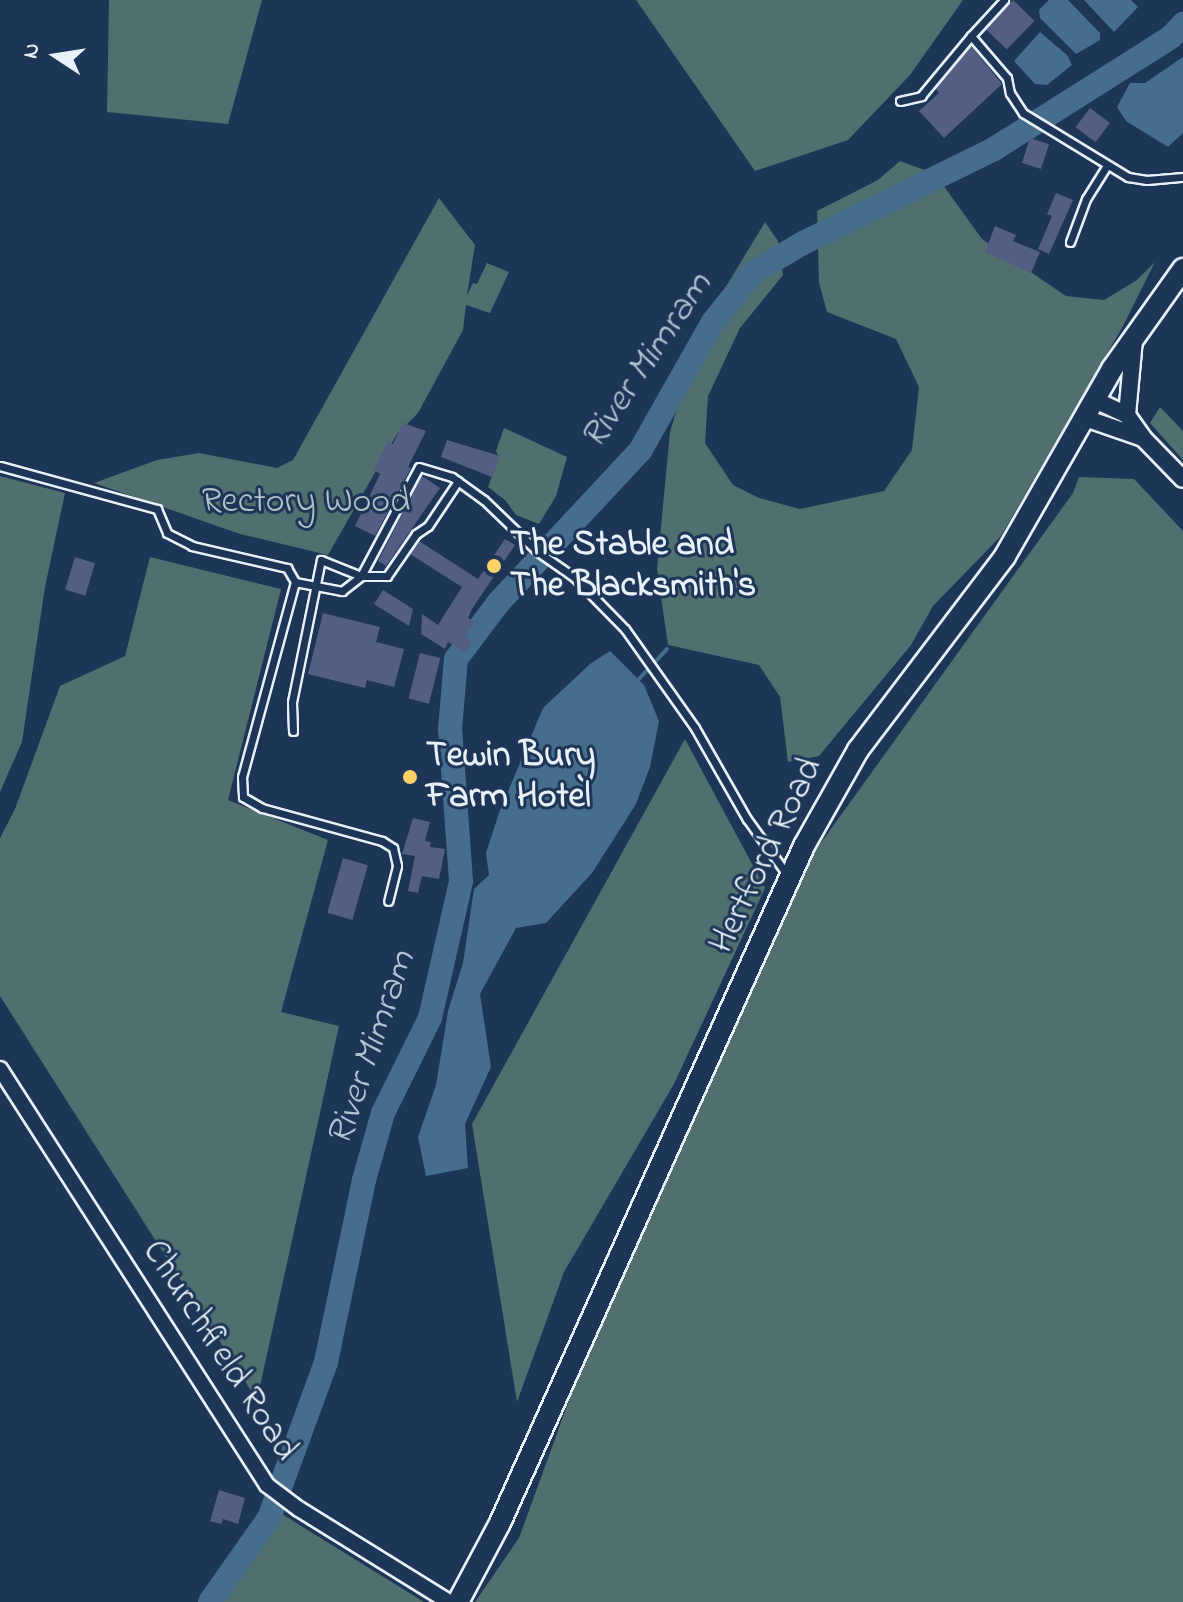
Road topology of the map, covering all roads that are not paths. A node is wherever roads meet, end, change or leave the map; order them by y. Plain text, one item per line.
1 (1004, 0) edge
2 (971, 36) junction
3 (900, 101) dead end
4 (1107, 165) junction
5 (1183, 177) edge
6 (1070, 242) dead end
7 (1183, 269) edge
8 (1135, 333) junction
9 (1090, 409) junction
10 (1127, 415) junction
11 (1143, 438) junction
12 (0, 466) edge
13 (1183, 479) edge
14 (458, 481) junction
15 (361, 576) junction
16 (295, 582) junction
17 (317, 588) junction
18 (293, 731) dead end
19 (789, 877) junction
20 (388, 901) dead end
21 (0, 1069) edge
22 (449, 1602) edge
23 (458, 1602) edge

1 - 2 lane
2 - 3 lane
2 - 4 lane
4 - 5 lane
4 - 6 lane
7 - 8 main road, Hertford Road
8 - 9 main road, Hertford Road
8 - 10 street
9 - 10 street
9 - 11 street
9 - 19 main road, Hertford Road
10 - 11 street
11 - 13 street
12 - 16 lane
14 - 15 lane
14 - 15 lane
14 - 19 lane
15 - 17 lane
15 - 17 lane
16 - 17 lane
16 - 20 lane
17 - 18 lane
19 - 23 main road, Hertford Road
21 - 22 street, Churchfield Road

